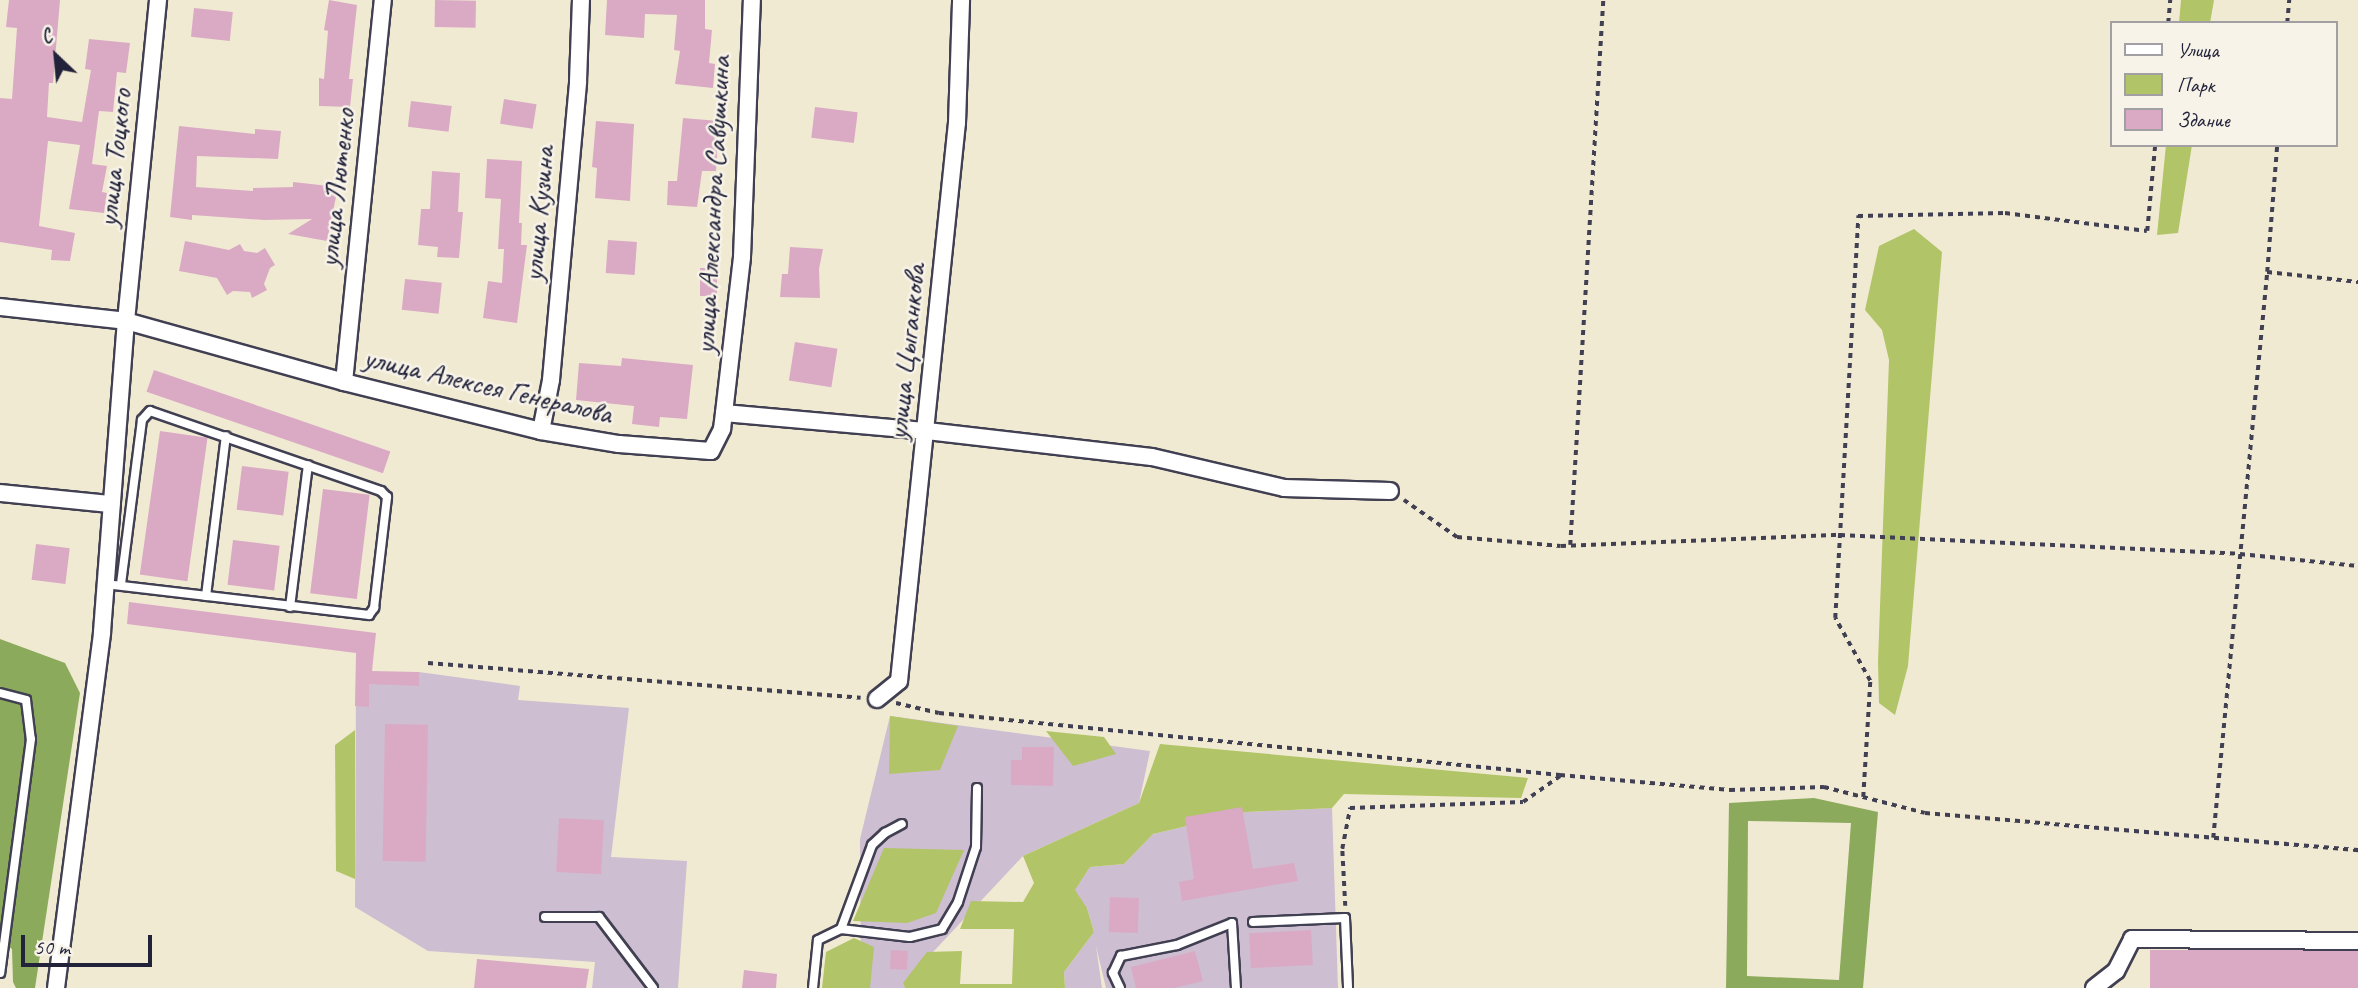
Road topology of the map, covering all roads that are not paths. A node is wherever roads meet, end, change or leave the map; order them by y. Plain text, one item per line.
1 (158, 0) edge
2 (383, 0) edge
3 (581, 0) edge
4 (752, 0) edge
5 (961, 0) edge
6 (0, 307) edge
7 (126, 321) junction
8 (344, 382) junction
9 (724, 413) junction
10 (927, 430) junction
11 (541, 431) junction
12 (226, 436) junction
13 (308, 465) junction
14 (1390, 491) road end
15 (0, 493) edge
16 (111, 504) junction
17 (113, 585) junction
18 (206, 596) junction
19 (290, 607) junction
20 (0, 693) edge
21 (877, 699) road end
22 (977, 788) dead end
23 (902, 824) dead end
24 (545, 917) dead end
25 (1253, 922) dead end
26 (841, 929) junction
27 (2358, 941) edge
28 (0, 973) edge
29 (56, 988) edge
30 (653, 988) edge
31 (813, 988) edge
32 (1120, 988) edge
33 (1236, 988) edge
34 (1348, 988) edge
35 (2094, 988) edge

1 - 7 street, улица Тоцкого
2 - 8 street, улица Лютенко
3 - 11 street, улица Кузина
4 - 9 street, улица Александра Савушкина
5 - 10 street, улица Цыганкова
6 - 7 street, улица Алексея Генералова
7 - 8 street, улица Алексея Генералова
7 - 16 street, улица Тоцкого
8 - 11 street, улица Алексея Генералова
9 - 10 street
9 - 11 street, улица Алексея Генералова
10 - 14 street
10 - 21 street, улица Цыганкова
12 - 13 lane
12 - 17 lane
12 - 18 lane
13 - 19 lane
13 - 19 lane
15 - 16 street
16 - 17 street, улица Тоцкого
17 - 18 lane
17 - 29 street, улица Тоцкого
18 - 19 lane
20 - 28 lane
22 - 26 lane
23 - 26 lane
24 - 30 lane
25 - 34 lane
26 - 31 lane
27 - 35 street
32 - 33 lane

